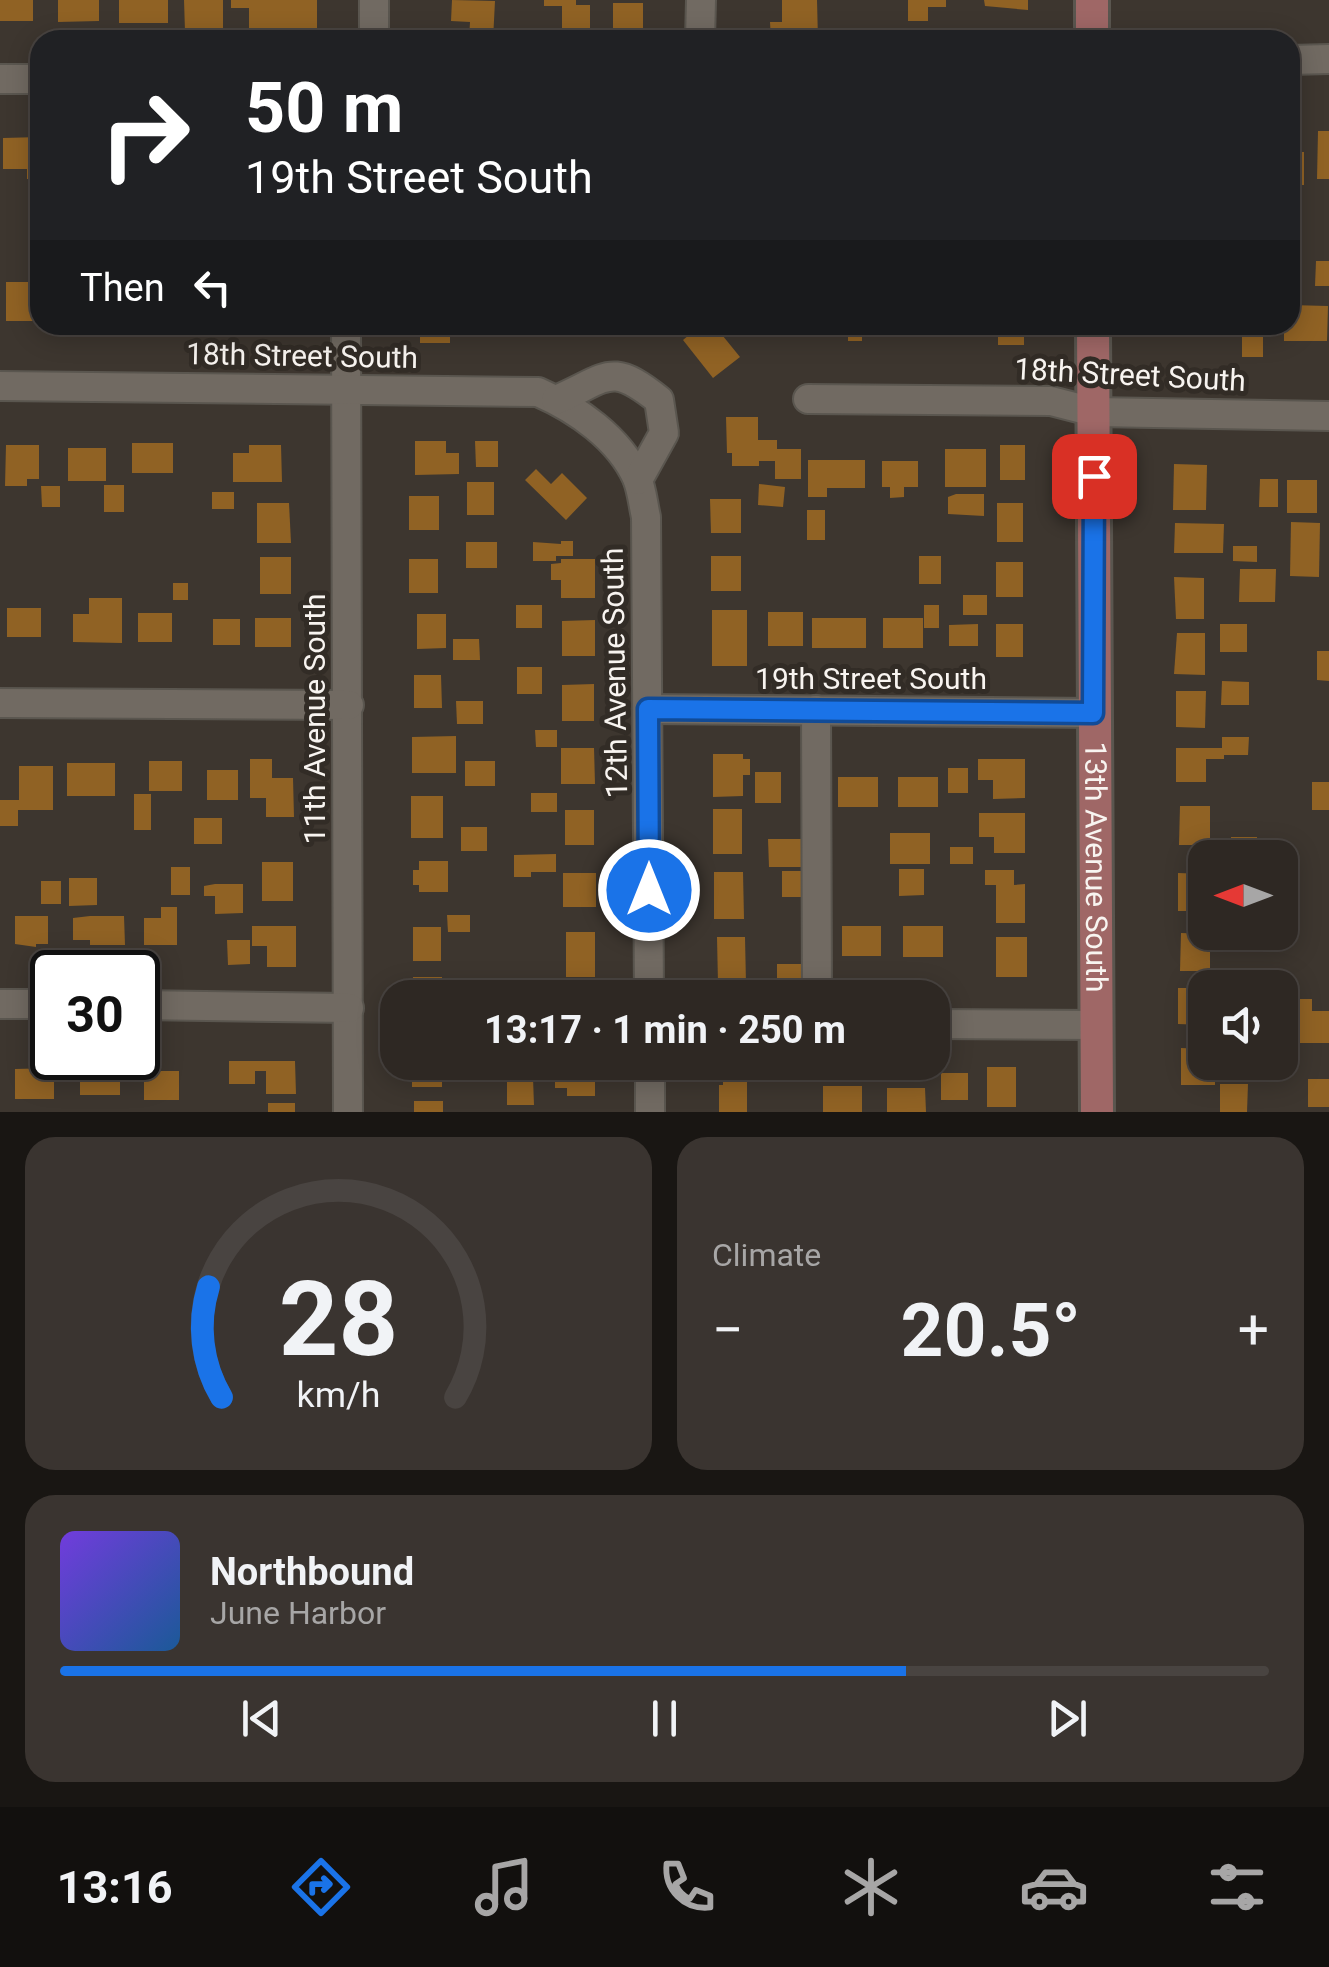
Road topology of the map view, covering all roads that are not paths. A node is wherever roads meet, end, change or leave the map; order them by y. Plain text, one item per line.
1 (374, 0) edge
2 (700, 0) edge
3 (1092, 0) edge
4 (374, 30) edge
5 (700, 30) edge
6 (1092, 30) edge
7 (1329, 59) edge
8 (1300, 60) edge
9 (0, 78) edge
10 (30, 79) edge
11 (346, 335) edge
12 (1093, 335) edge
13 (0, 386) edge
14 (346, 389) junction
15 (808, 399) dead end
16 (556, 400) junction
17 (1094, 412) junction
18 (1329, 416) edge
19 (593, 425) joint
20 (638, 480) junction
21 (0, 703) edge
22 (348, 705) junction
23 (648, 709) junction
24 (816, 710) junction
25 (1093, 713) junction
26 (650, 980) edge
27 (817, 980) edge
28 (0, 1004) edge
29 (30, 1004) edge
30 (160, 1005) edge
31 (348, 1008) junction
32 (950, 1024) edge
33 (1096, 1025) junction
34 (650, 1080) edge
35 (348, 1112) edge
36 (650, 1112) edge
37 (1097, 1112) edge

1 - 4 street
2 - 5 street
3 - 6 main road
7 - 8 street
9 - 10 street
11 - 14 street, 11th Avenue South
12 - 17 main road, 13th Avenue South
13 - 14 street, 18th Street South
14 - 16 street, 18th Street South
14 - 22 street, 11th Avenue South
15 - 17 street, 18th Street South
16 - 19 street, 18th Street South
16 - 20 street
17 - 18 street, 18th Street South
17 - 25 main road, 13th Avenue South
19 - 20 street, 12th Avenue South
20 - 23 street, 12th Avenue South
21 - 22 street
22 - 31 street, 11th Avenue South
23 - 24 street, 19th Street South
23 - 26 street, 12th Avenue South
24 - 25 street, 19th Street South
24 - 27 street
25 - 33 main road, 13th Avenue South
28 - 29 street
30 - 31 street
31 - 35 street, 11th Avenue South
32 - 33 street
33 - 37 main road, 13th Avenue South
34 - 36 street

